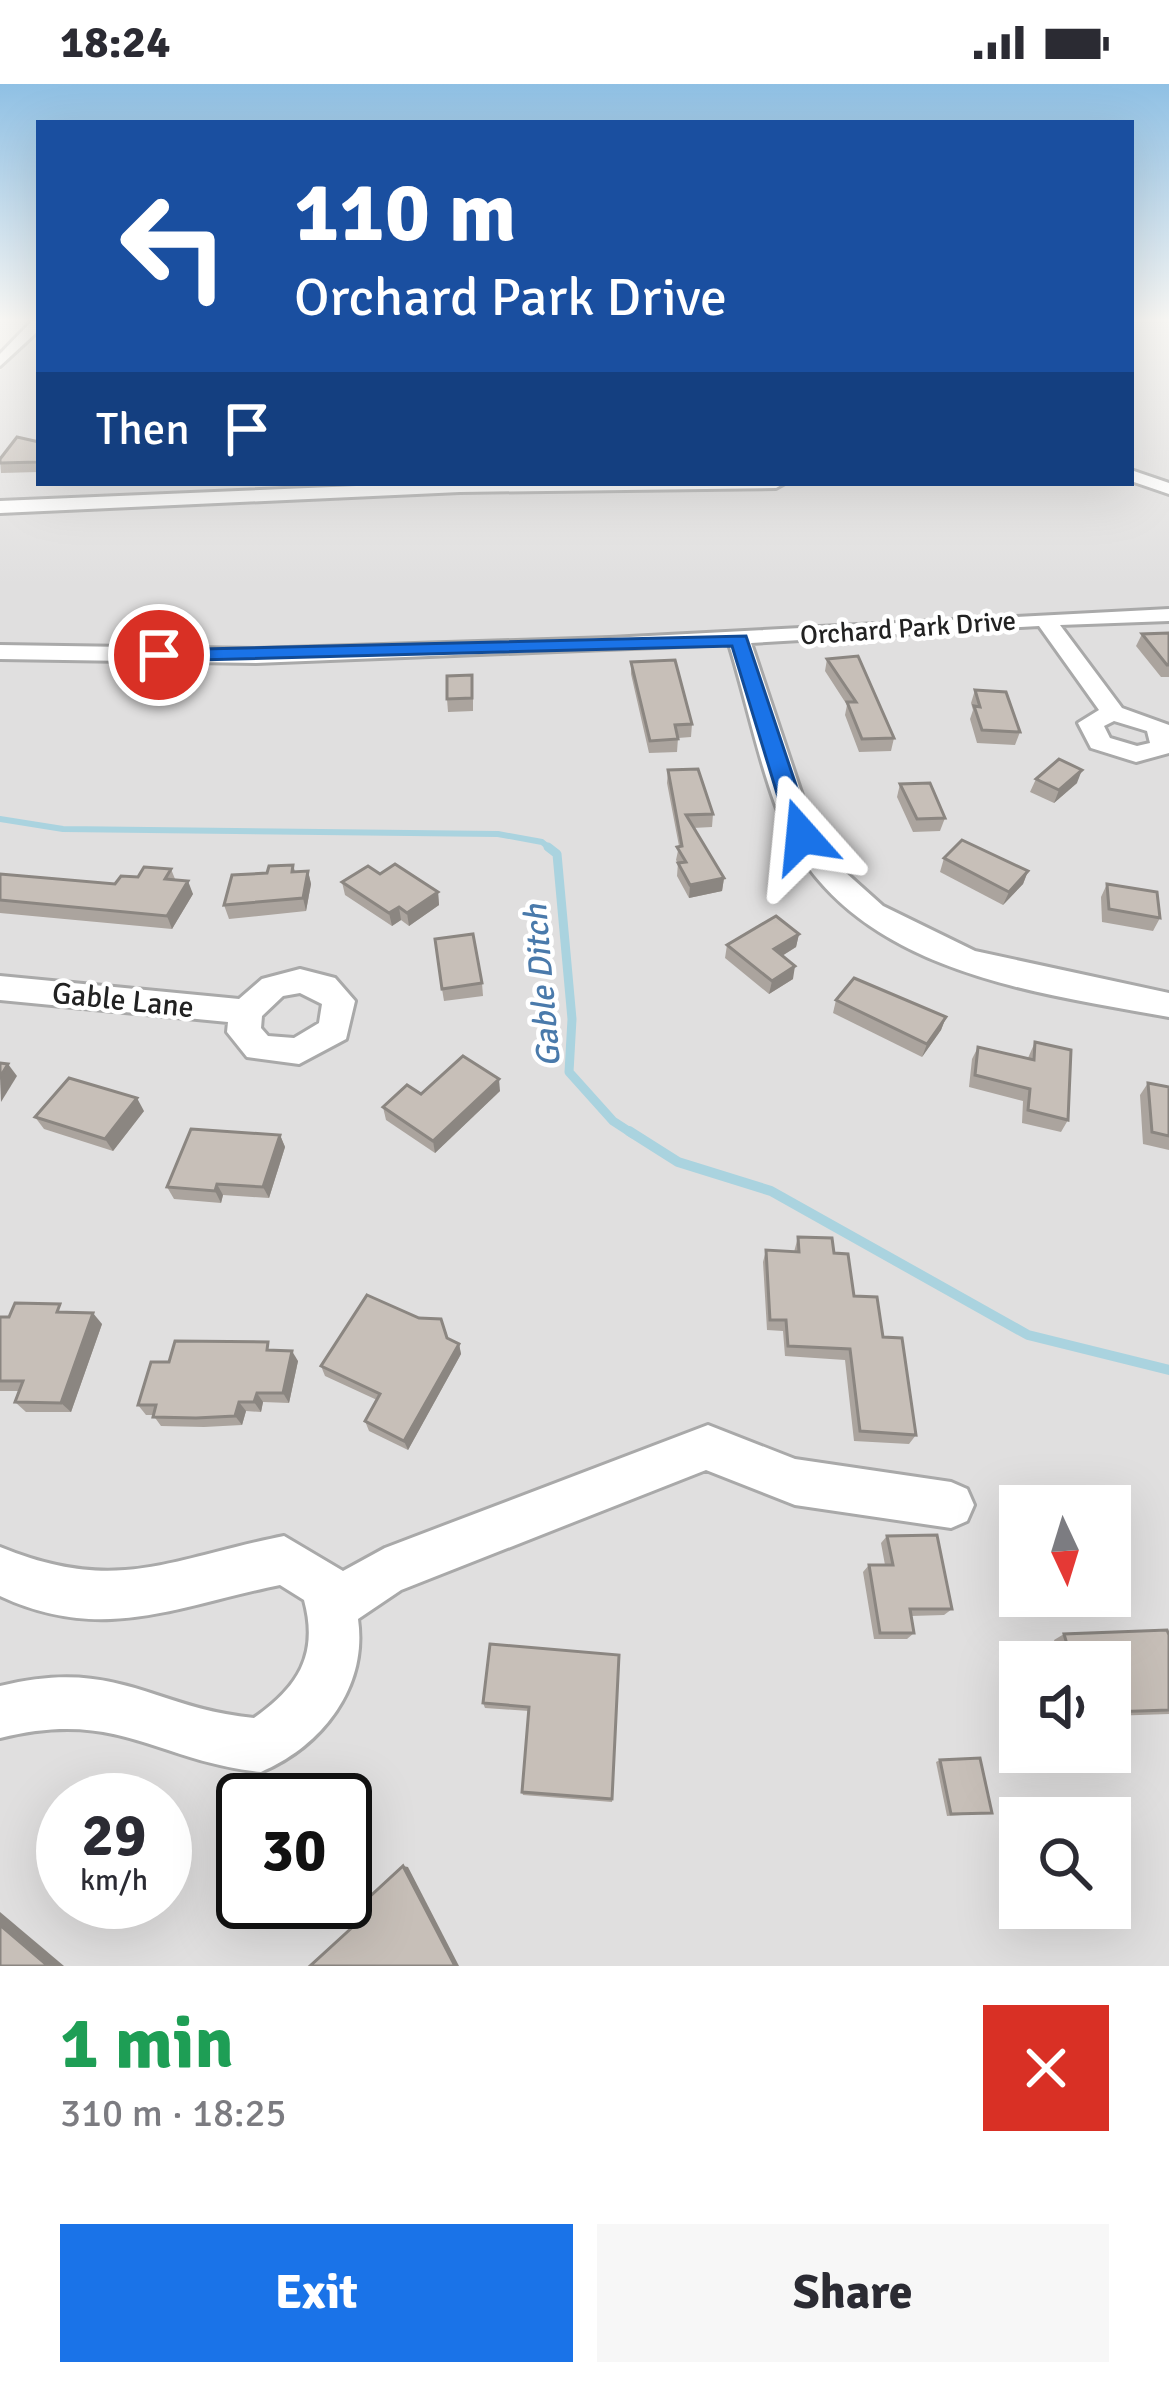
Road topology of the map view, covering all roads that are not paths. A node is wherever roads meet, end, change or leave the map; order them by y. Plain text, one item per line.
1 (650, 486) edge
2 (0, 503) edge
3 (1169, 615) edge
4 (1045, 619) junction
5 (739, 640) junction
6 (0, 652) edge
7 (1113, 713) dead end
8 (0, 988) edge
9 (1169, 1005) edge
10 (245, 1012) dead end
11 (951, 1505) dead end
12 (0, 1571) edge
13 (332, 1607) junction
14 (0, 1712) edge

1 - 2 street
3 - 4 street, Orchard Park Drive
4 - 5 street, Orchard Park Drive
4 - 7 street
5 - 6 street, Orchard Park Drive
5 - 9 street
8 - 10 street, Gable Lane
11 - 13 street
12 - 13 street
13 - 14 street

